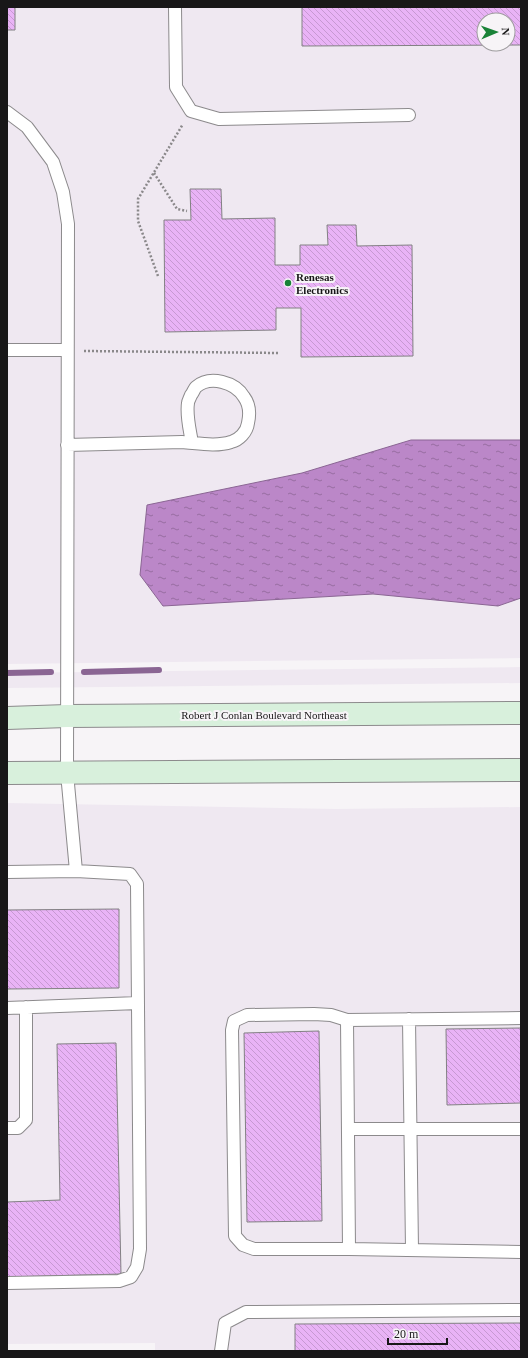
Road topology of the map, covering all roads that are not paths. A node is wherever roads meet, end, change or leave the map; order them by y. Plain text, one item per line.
1 (175, 7) edge
2 (7, 112) edge
3 (409, 115) dead end
4 (7, 350) edge
5 (67, 350) junction
6 (192, 443) junction
7 (67, 445) junction
8 (521, 713) edge
9 (67, 716) junction
10 (7, 718) edge
11 (521, 770) edge
12 (7, 773) edge
13 (67, 773) junction
14 (76, 871) junction
15 (7, 872) edge
16 (138, 1003) junction
17 (26, 1007) junction
18 (7, 1008) edge
19 (521, 1018) edge
20 (409, 1019) junction
21 (347, 1020) junction
22 (7, 1128) edge
23 (348, 1129) junction
24 (411, 1129) junction
25 (521, 1129) edge
26 (349, 1249) junction
27 (412, 1250) junction
28 (521, 1252) edge
29 (7, 1283) edge
30 (521, 1310) edge
31 (221, 1351) edge

1 - 3 lane
2 - 5 lane
4 - 5 lane
5 - 7 lane
6 - 6 lane
6 - 7 lane
7 - 9 lane
8 - 9 main road, Robert J Conlan Boulevard Northeast
9 - 10 main road, Robert J Conlan Boulevard Northeast
9 - 13 lane
11 - 13 main road
12 - 13 main road
13 - 14 lane
14 - 15 lane
14 - 16 lane
16 - 17 lane
16 - 29 lane
17 - 18 lane
17 - 22 lane
19 - 20 lane
20 - 21 lane
20 - 24 lane
21 - 23 lane
21 - 26 lane
23 - 24 lane
23 - 26 lane
24 - 25 lane
24 - 27 lane
26 - 27 lane
27 - 28 lane
30 - 31 lane

